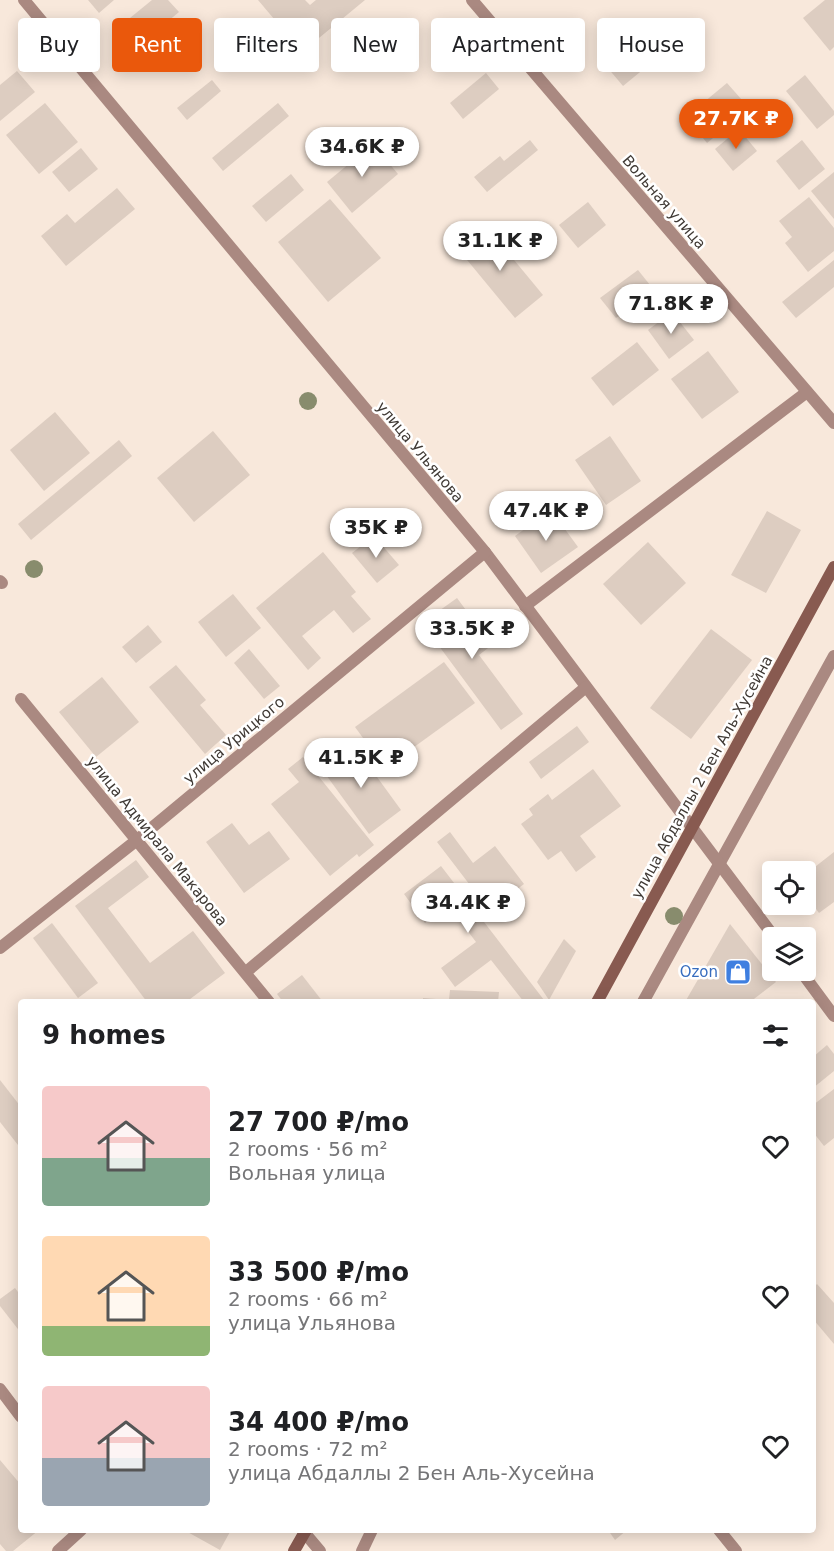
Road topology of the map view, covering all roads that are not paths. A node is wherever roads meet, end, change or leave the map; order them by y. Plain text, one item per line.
1 (24, 0) edge
2 (472, 0) edge
3 (807, 392) junction
4 (834, 423) edge
5 (484, 552) junction
6 (834, 567) edge
7 (525, 606) junction
8 (834, 656) edge
9 (586, 687) junction
10 (21, 699) dead end
11 (693, 827) junction
12 (137, 840) junction
13 (719, 862) junction
14 (767, 927) edge
15 (0, 948) edge
16 (246, 972) junction
17 (808, 981) edge
18 (267, 999) edge
19 (599, 999) edge
20 (645, 999) edge
21 (834, 1016) edge
22 (0, 1389) edge
23 (18, 1413) edge
24 (78, 1533) edge
25 (304, 1533) edge
26 (306, 1533) edge
27 (371, 1533) edge
28 (721, 1533) edge
29 (58, 1551) edge
30 (294, 1551) edge
31 (320, 1551) edge
32 (362, 1551) edge
33 (736, 1551) edge

1 - 5 street, улица Ульянова
2 - 3 street, Вольная улица
3 - 4 street, Вольная улица
3 - 7 street
5 - 7 street, улица Ульянова
5 - 12 street, улица Урицкого
6 - 11 main road, улица Абдаллы 2 Бен Аль-Хусейна
7 - 9 street, улица Ульянова
8 - 13 street
9 - 11 street, улица Ульянова
9 - 16 street
10 - 12 street, улица Адмирала Макарова
11 - 13 street, улица Ульянова
11 - 19 main road, улица Абдаллы 2 Бен Аль-Хусейна
12 - 15 street, улица Урицкого
12 - 16 street, улица Адмирала Макарова
13 - 14 street, улица Ульянова
13 - 20 street
16 - 18 street, улица Адмирала Макарова
17 - 21 street
22 - 23 street
24 - 29 street
25 - 30 main road
26 - 31 street
27 - 32 street
28 - 33 street

